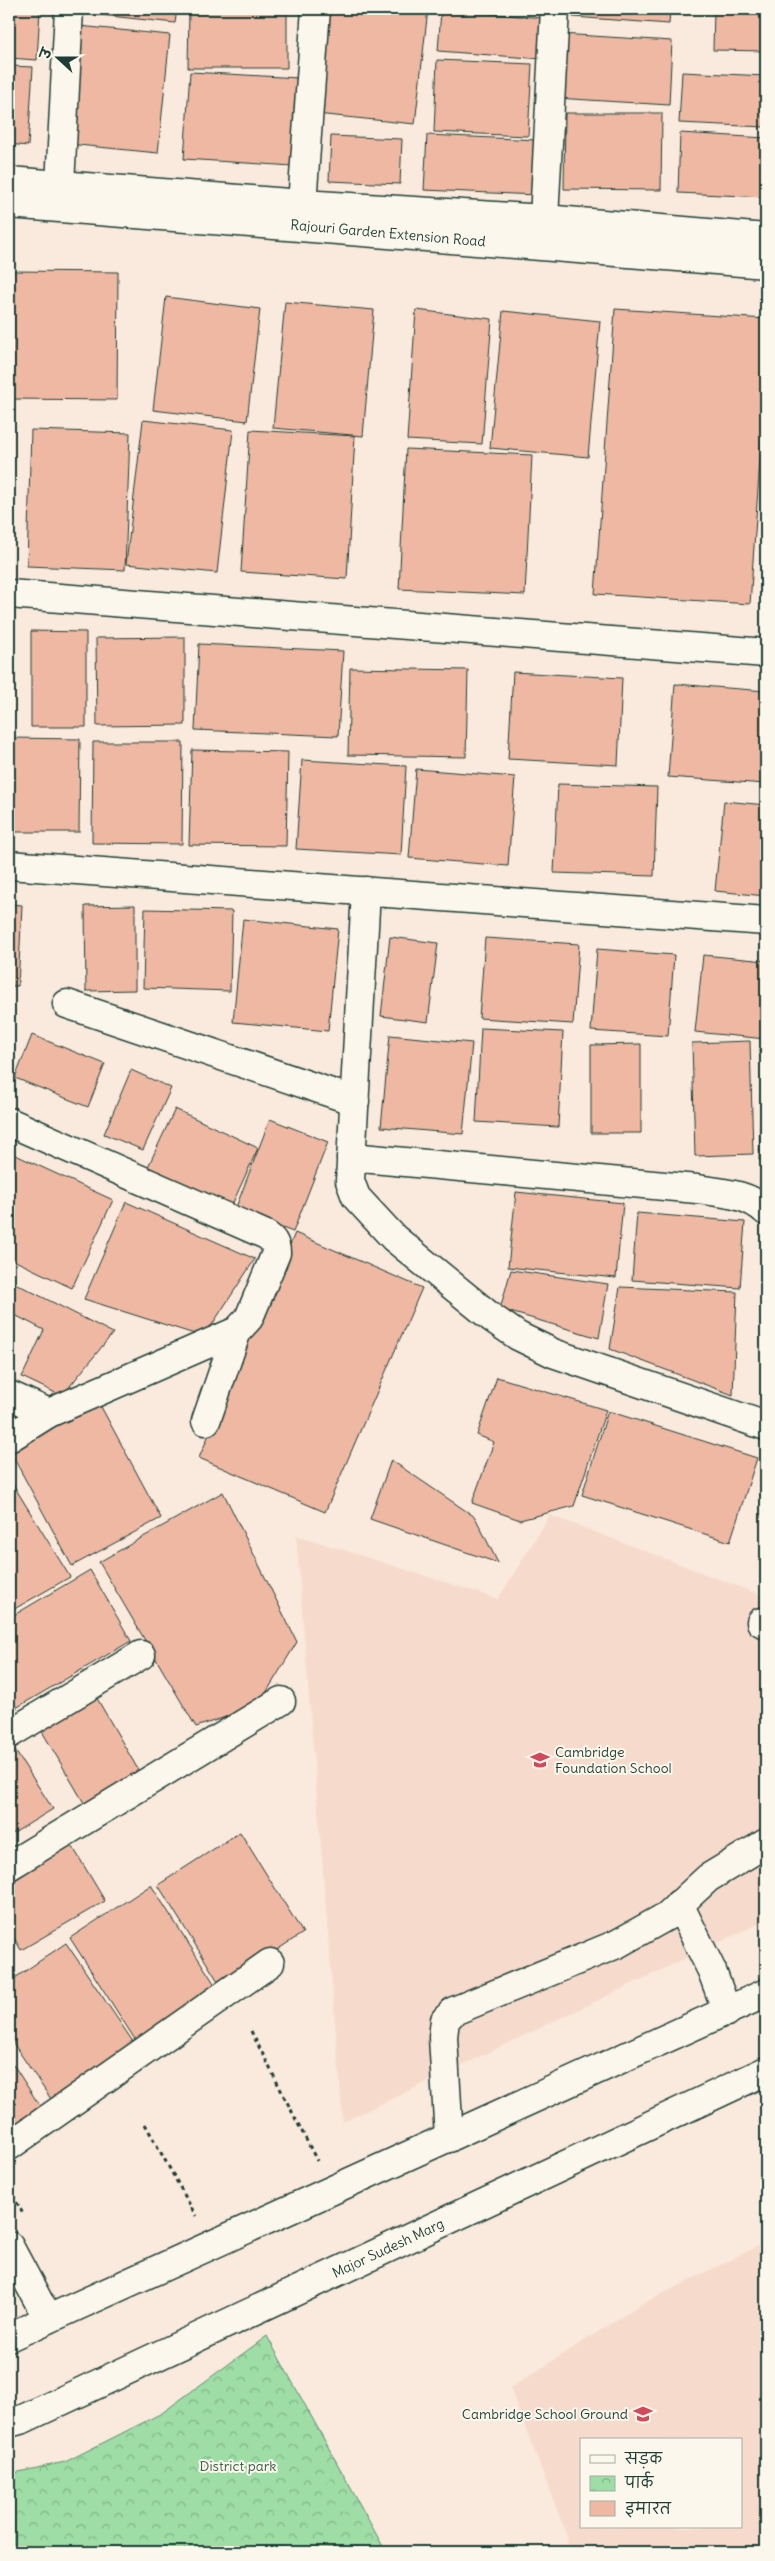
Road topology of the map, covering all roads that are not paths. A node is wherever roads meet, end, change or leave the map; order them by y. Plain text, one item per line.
1 (69, 9) edge
2 (316, 9) edge
3 (556, 9) edge
4 (9, 181) edge
5 (60, 185) junction
6 (9, 204) edge
7 (302, 204) junction
8 (544, 219) junction
9 (766, 238) edge
10 (766, 264) edge
11 (9, 594) edge
12 (766, 653) edge
13 (9, 865) edge
14 (366, 891) junction
15 (766, 921) edge
16 (67, 1004) dead end
17 (355, 1101) junction
18 (9, 1122) edge
19 (352, 1157) junction
20 (766, 1210) edge
21 (237, 1330) junction
22 (9, 1395) edge
23 (49, 1414) junction
24 (206, 1421) dead end
25 (766, 1426) edge
26 (9, 1438) edge
27 (141, 1655) dead end
28 (281, 1701) dead end
29 (9, 1734) edge
30 (766, 1843) edge
31 (9, 1866) edge
32 (680, 1904) junction
33 (270, 1962) dead end
34 (764, 1999) edge
35 (727, 2012) junction
36 (766, 2071) edge
37 (449, 2138) junction
38 (9, 2146) edge
39 (9, 2246) edge
40 (48, 2319) junction
41 (9, 2337) edge
42 (9, 2423) edge

1 - 5 street
2 - 7 street
3 - 8 street
4 - 5 street, Rajouri Garden Extension Road
5 - 7 street, Rajouri Garden Extension Road
6 - 10 street, Rajouri Garden Extension Road
7 - 8 street, Rajouri Garden Extension Road
8 - 9 street, Rajouri Garden Extension Road
11 - 12 street
13 - 14 street
14 - 15 street
14 - 17 street
16 - 17 street
17 - 19 street
18 - 21 street
19 - 20 street
19 - 25 street
21 - 23 street
21 - 24 street
22 - 23 street
23 - 26 street
27 - 29 street
28 - 31 street
30 - 32 street
32 - 35 street
32 - 37 street
33 - 38 street
34 - 35 street
35 - 37 street
36 - 42 street, Major Sudesh Marg
37 - 40 street
39 - 40 street
40 - 41 street

